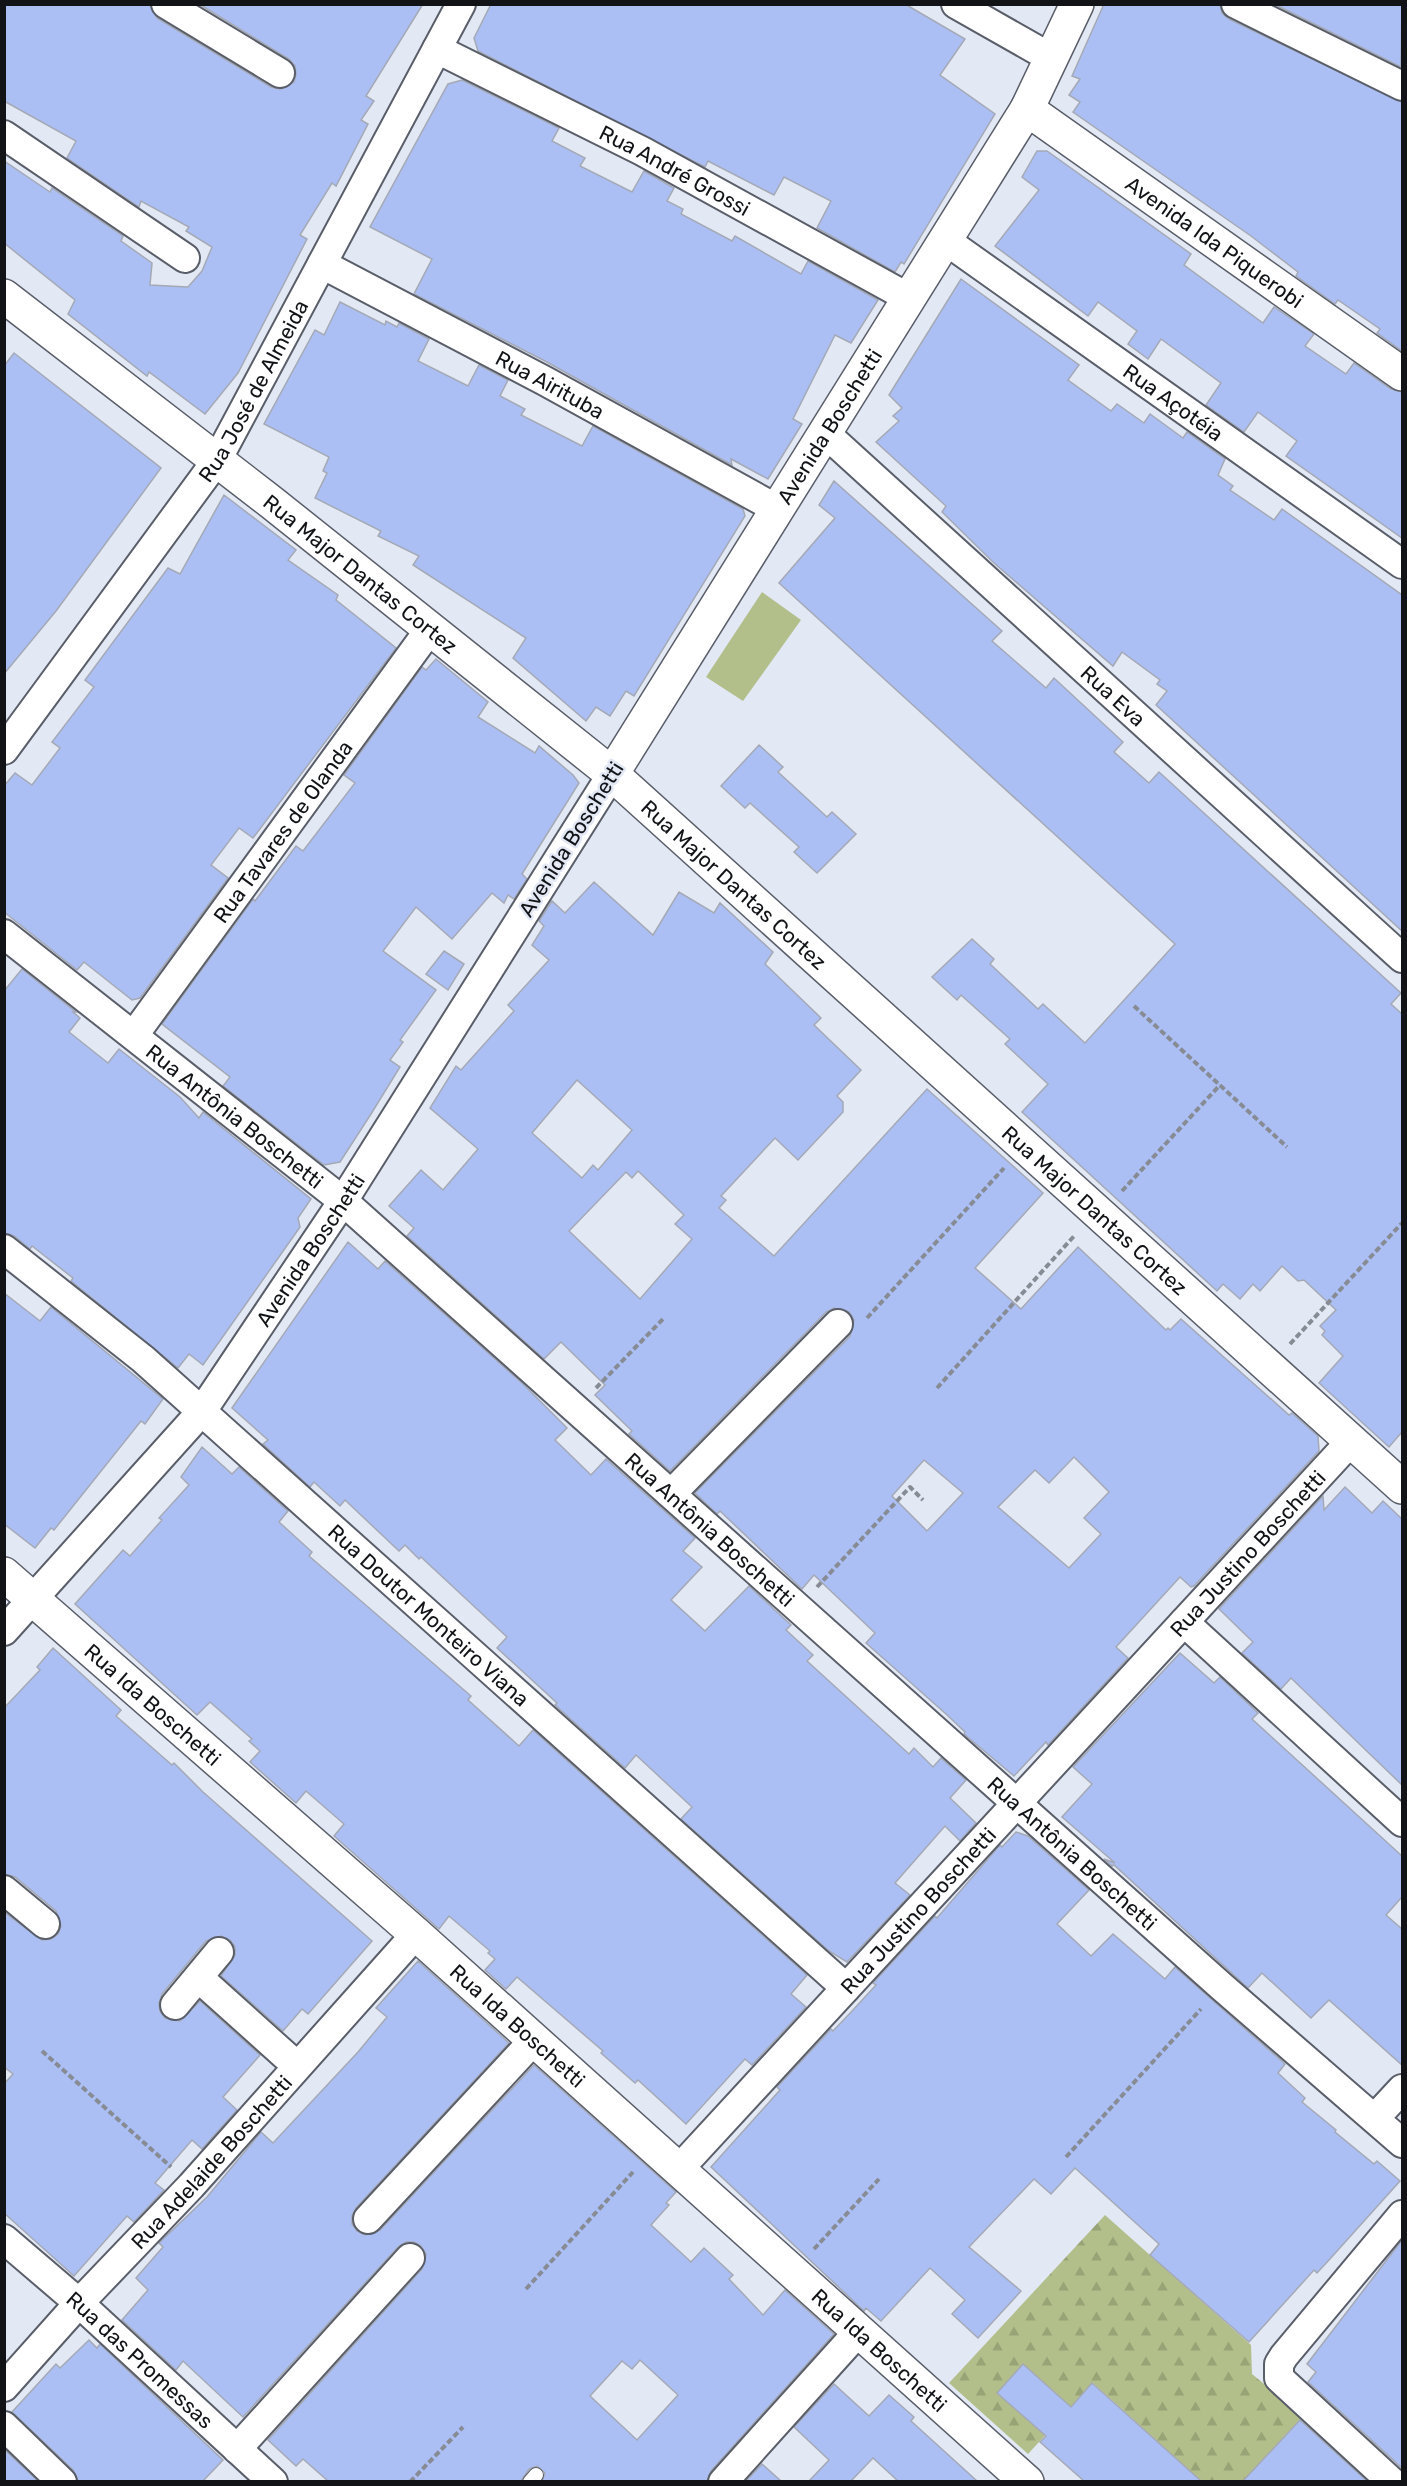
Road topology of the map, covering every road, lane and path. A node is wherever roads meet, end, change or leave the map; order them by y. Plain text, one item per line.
1 (166, 4) edge
2 (461, 4) edge
3 (956, 4) edge
4 (1077, 4) edge
5 (1236, 4) edge
6 (437, 49) junction
7 (1052, 58) junction
8 (280, 73) dead end
9 (1402, 86) edge
10 (1027, 109) junction
11 (4, 135) edge
12 (945, 240) junction
13 (185, 258) dead end
14 (322, 264) junction
15 (4, 296) edge
16 (909, 298) junction
17 (1402, 374) edge
18 (825, 433) junction
19 (218, 460) junction
20 (777, 509) junction
21 (1402, 564) edge
22 (430, 628) junction
23 (4, 750) edge
24 (612, 774) junction
25 (4, 934) edge
26 (1402, 958) edge
27 (1134, 1006) dead end
28 (134, 1035) junction
29 (1220, 1085) junction
30 (1025, 1146) junction
31 (1287, 1147) dead end
32 (343, 1201) junction
33 (1101, 1214) junction
34 (1402, 1223) edge
35 (4, 1249) edge
36 (664, 1318) dead end
37 (866, 1319) dead end
38 (838, 1324) dead end
39 (1269, 1367) junction
40 (937, 1388) dead end
41 (575, 1408) junction
42 (202, 1411) junction
43 (1352, 1440) junction
44 (1402, 1487) edge
45 (671, 1494) junction
46 (923, 1500) dead end
47 (4, 1574) edge
48 (33, 1599) junction
49 (798, 1608) junction
50 (1184, 1622) junction
51 (4, 1632) edge
52 (1018, 1802) junction
53 (1402, 1822) edge
54 (4, 1890) edge
55 (45, 1924) dead end
56 (416, 1934) junction
57 (219, 1952) dead end
58 (199, 1978) junction
59 (1221, 1986) junction
60 (846, 1988) junction
61 (175, 2006) dead end
62 (534, 2040) junction
63 (42, 2051) dead end
64 (297, 2066) junction
65 (1402, 2089) edge
66 (1375, 2118) junction
67 (1402, 2143) edge
68 (1066, 2157) dead end
69 (667, 2158) junction
70 (879, 2179) dead end
71 (191, 2186) junction
72 (1402, 2214) edge
73 (368, 2219) dead end
74 (4, 2239) edge
75 (410, 2258) dead end
76 (793, 2272) junction
77 (526, 2289) dead end
78 (79, 2303) junction
79 (859, 2331) junction
80 (4, 2387) edge
81 (4, 2426) edge
82 (463, 2427) dead end
83 (237, 2449) junction
84 (62, 2481) edge
85 (273, 2481) edge
86 (410, 2481) edge
87 (723, 2481) edge
88 (1027, 2481) edge
89 (1392, 2481) edge

1 - 8 street
2 - 6 street, Rua José de Almeida
3 - 7 street
4 - 7 street, Avenida Boschetti
5 - 9 street
6 - 14 street, Rua José de Almeida
6 - 16 street, Rua André Grossi
7 - 10 street, Avenida Boschetti
10 - 12 street, Avenida Boschetti
10 - 17 street, Avenida Ida Piquerobi
11 - 13 street
12 - 16 street, Avenida Boschetti
12 - 21 street, Rua Açotéia
14 - 19 street, Rua José de Almeida
14 - 20 street, Rua Airituba
15 - 19 street, Rua Major Dantas Cortez
16 - 18 street, Avenida Boschetti
18 - 20 street, Avenida Boschetti
18 - 26 street, Rua Eva
19 - 22 street, Rua Major Dantas Cortez
19 - 23 street, Rua José de Almeida
20 - 24 street, Avenida Boschetti
22 - 24 street, Rua Major Dantas Cortez
22 - 28 street, Rua Tavares de Olanda
24 - 30 street, Rua Major Dantas Cortez
24 - 32 street, Avenida Boschetti
25 - 28 street, Rua Antônia Boschetti
27 - 29 path
28 - 32 street, Rua Antônia Boschetti
29 - 31 path
29 - 33 path
30 - 33 street, Rua Major Dantas Cortez
30 - 37 path
32 - 41 street, Rua Antônia Boschetti
32 - 42 street, Avenida Boschetti
33 - 39 street, Rua Major Dantas Cortez
33 - 40 path
34 - 39 path
35 - 42 street, Rua Doutor Monteiro Viana
36 - 41 path
38 - 45 street
39 - 43 street, Rua Major Dantas Cortez
41 - 45 street, Rua Antônia Boschetti
42 - 48 street, Avenida Boschetti
42 - 60 street, Rua Doutor Monteiro Viana
43 - 44 street, Rua Major Dantas Cortez
43 - 50 street, Rua Justino Boschetti
45 - 49 street, Rua Antônia Boschetti
46 - 49 path
47 - 48 street, Rua Ida Boschetti
48 - 51 street, Avenida Boschetti
48 - 56 street, Rua Ida Boschetti
49 - 52 street, Rua Antônia Boschetti
50 - 52 street, Rua Justino Boschetti
50 - 53 street
52 - 59 street, Rua Antônia Boschetti
52 - 60 street, Rua Justino Boschetti
54 - 55 street
56 - 62 street, Rua Ida Boschetti
56 - 64 street, Rua Adelaide Boschetti
57 - 58 street
58 - 61 street
58 - 64 street
59 - 66 street, Rua Antônia Boschetti
59 - 68 path
60 - 69 street, Rua Justino Boschetti
62 - 69 street, Rua Ida Boschetti
62 - 73 street
63 - 71 path
64 - 71 street, Rua Adelaide Boschetti
65 - 66 street
66 - 67 street, Rua Antônia Boschetti
69 - 76 street, Rua Ida Boschetti
69 - 77 path
70 - 76 path
71 - 78 street, Rua Adelaide Boschetti
72 - 89 street
74 - 78 street, Rua das Promessas
75 - 83 street
76 - 79 street, Rua Ida Boschetti
78 - 80 street, Rua Adelaide Boschetti
78 - 83 street, Rua das Promessas
79 - 87 street
79 - 88 street, Rua Ida Boschetti
81 - 84 street
82 - 86 path
83 - 85 street, Rua das Promessas

